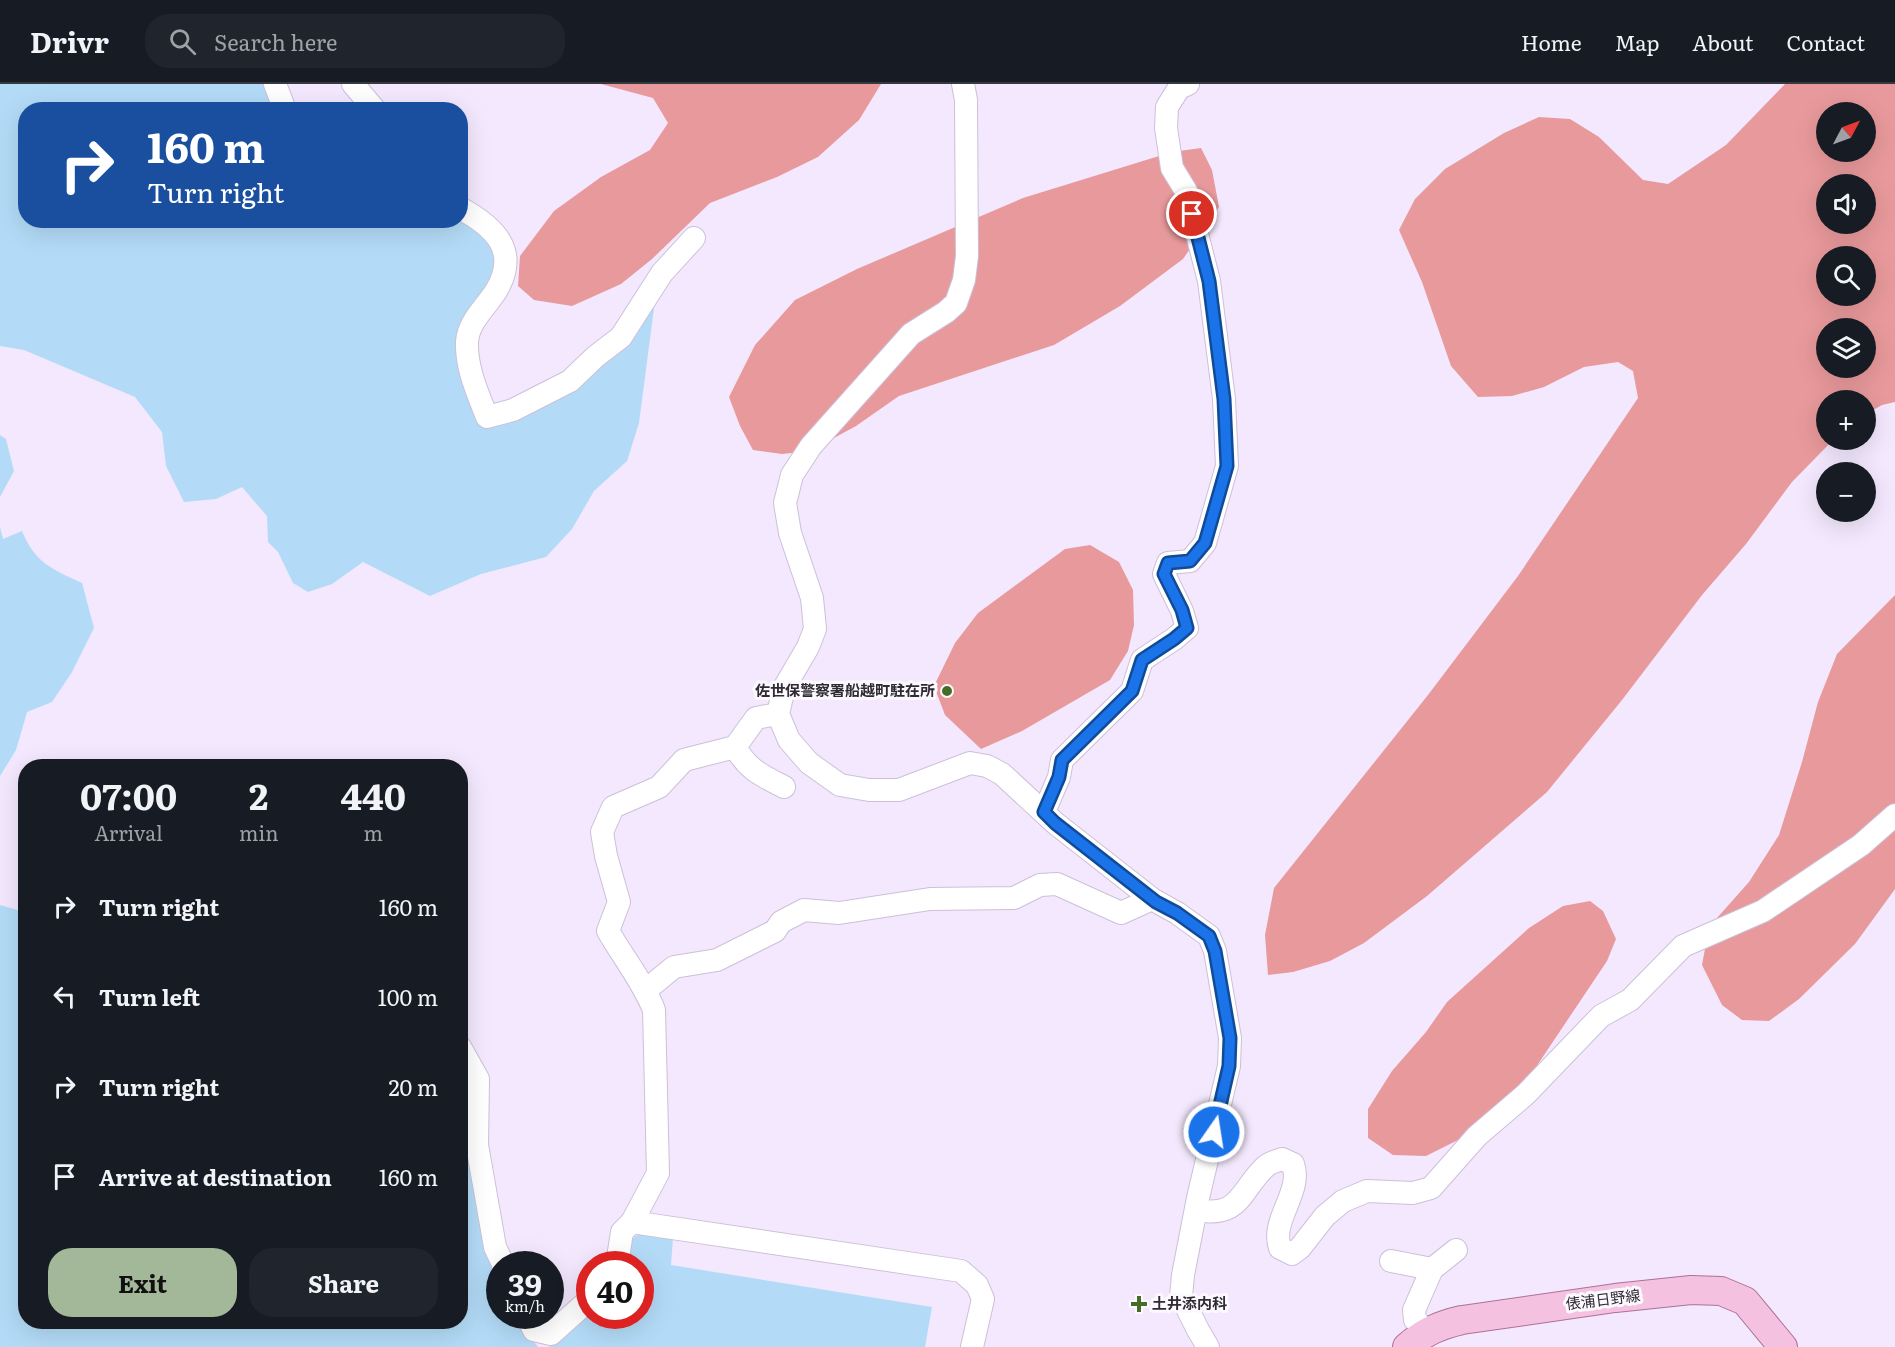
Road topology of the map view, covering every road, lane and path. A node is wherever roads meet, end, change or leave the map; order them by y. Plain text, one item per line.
1 (275, 84) edge
2 (353, 84) edge
3 (963, 84) edge
4 (1188, 84) edge
5 (282, 102) edge
6 (368, 102) edge
7 (468, 213) edge
8 (694, 238) dead end
9 (778, 714) junction
10 (735, 747) junction
11 (784, 787) dead end
12 (1044, 812) junction
13 (1895, 815) edge
14 (1152, 899) junction
15 (646, 990) junction
16 (468, 1061) edge
17 (1293, 1186) junction
18 (1266, 1206) dead end
19 (1196, 1210) junction
20 (632, 1222) junction
21 (1456, 1250) dead end
22 (497, 1251) edge
23 (619, 1251) edge
24 (1391, 1261) dead end
25 (1432, 1269) junction
26 (576, 1312) edge
27 (564, 1322) edge
28 (534, 1329) edge
29 (557, 1329) edge
30 (1417, 1340) edge
31 (972, 1347) edge
32 (1208, 1347) edge
33 (1783, 1347) edge

1 - 5 street
2 - 6 street
3 - 9 street
4 - 12 street
7 - 8 street
9 - 10 street
9 - 12 street
10 - 11 street
10 - 15 street
12 - 14 street
13 - 17 street
14 - 15 street
14 - 19 street
15 - 20 street
16 - 22 street
17 - 18 street
17 - 19 street
19 - 32 street
20 - 23 street
20 - 31 street
21 - 25 street
24 - 25 street
25 - 30 street
26 - 27 street
28 - 29 street
30 - 33 main road, 俵浦日野線

